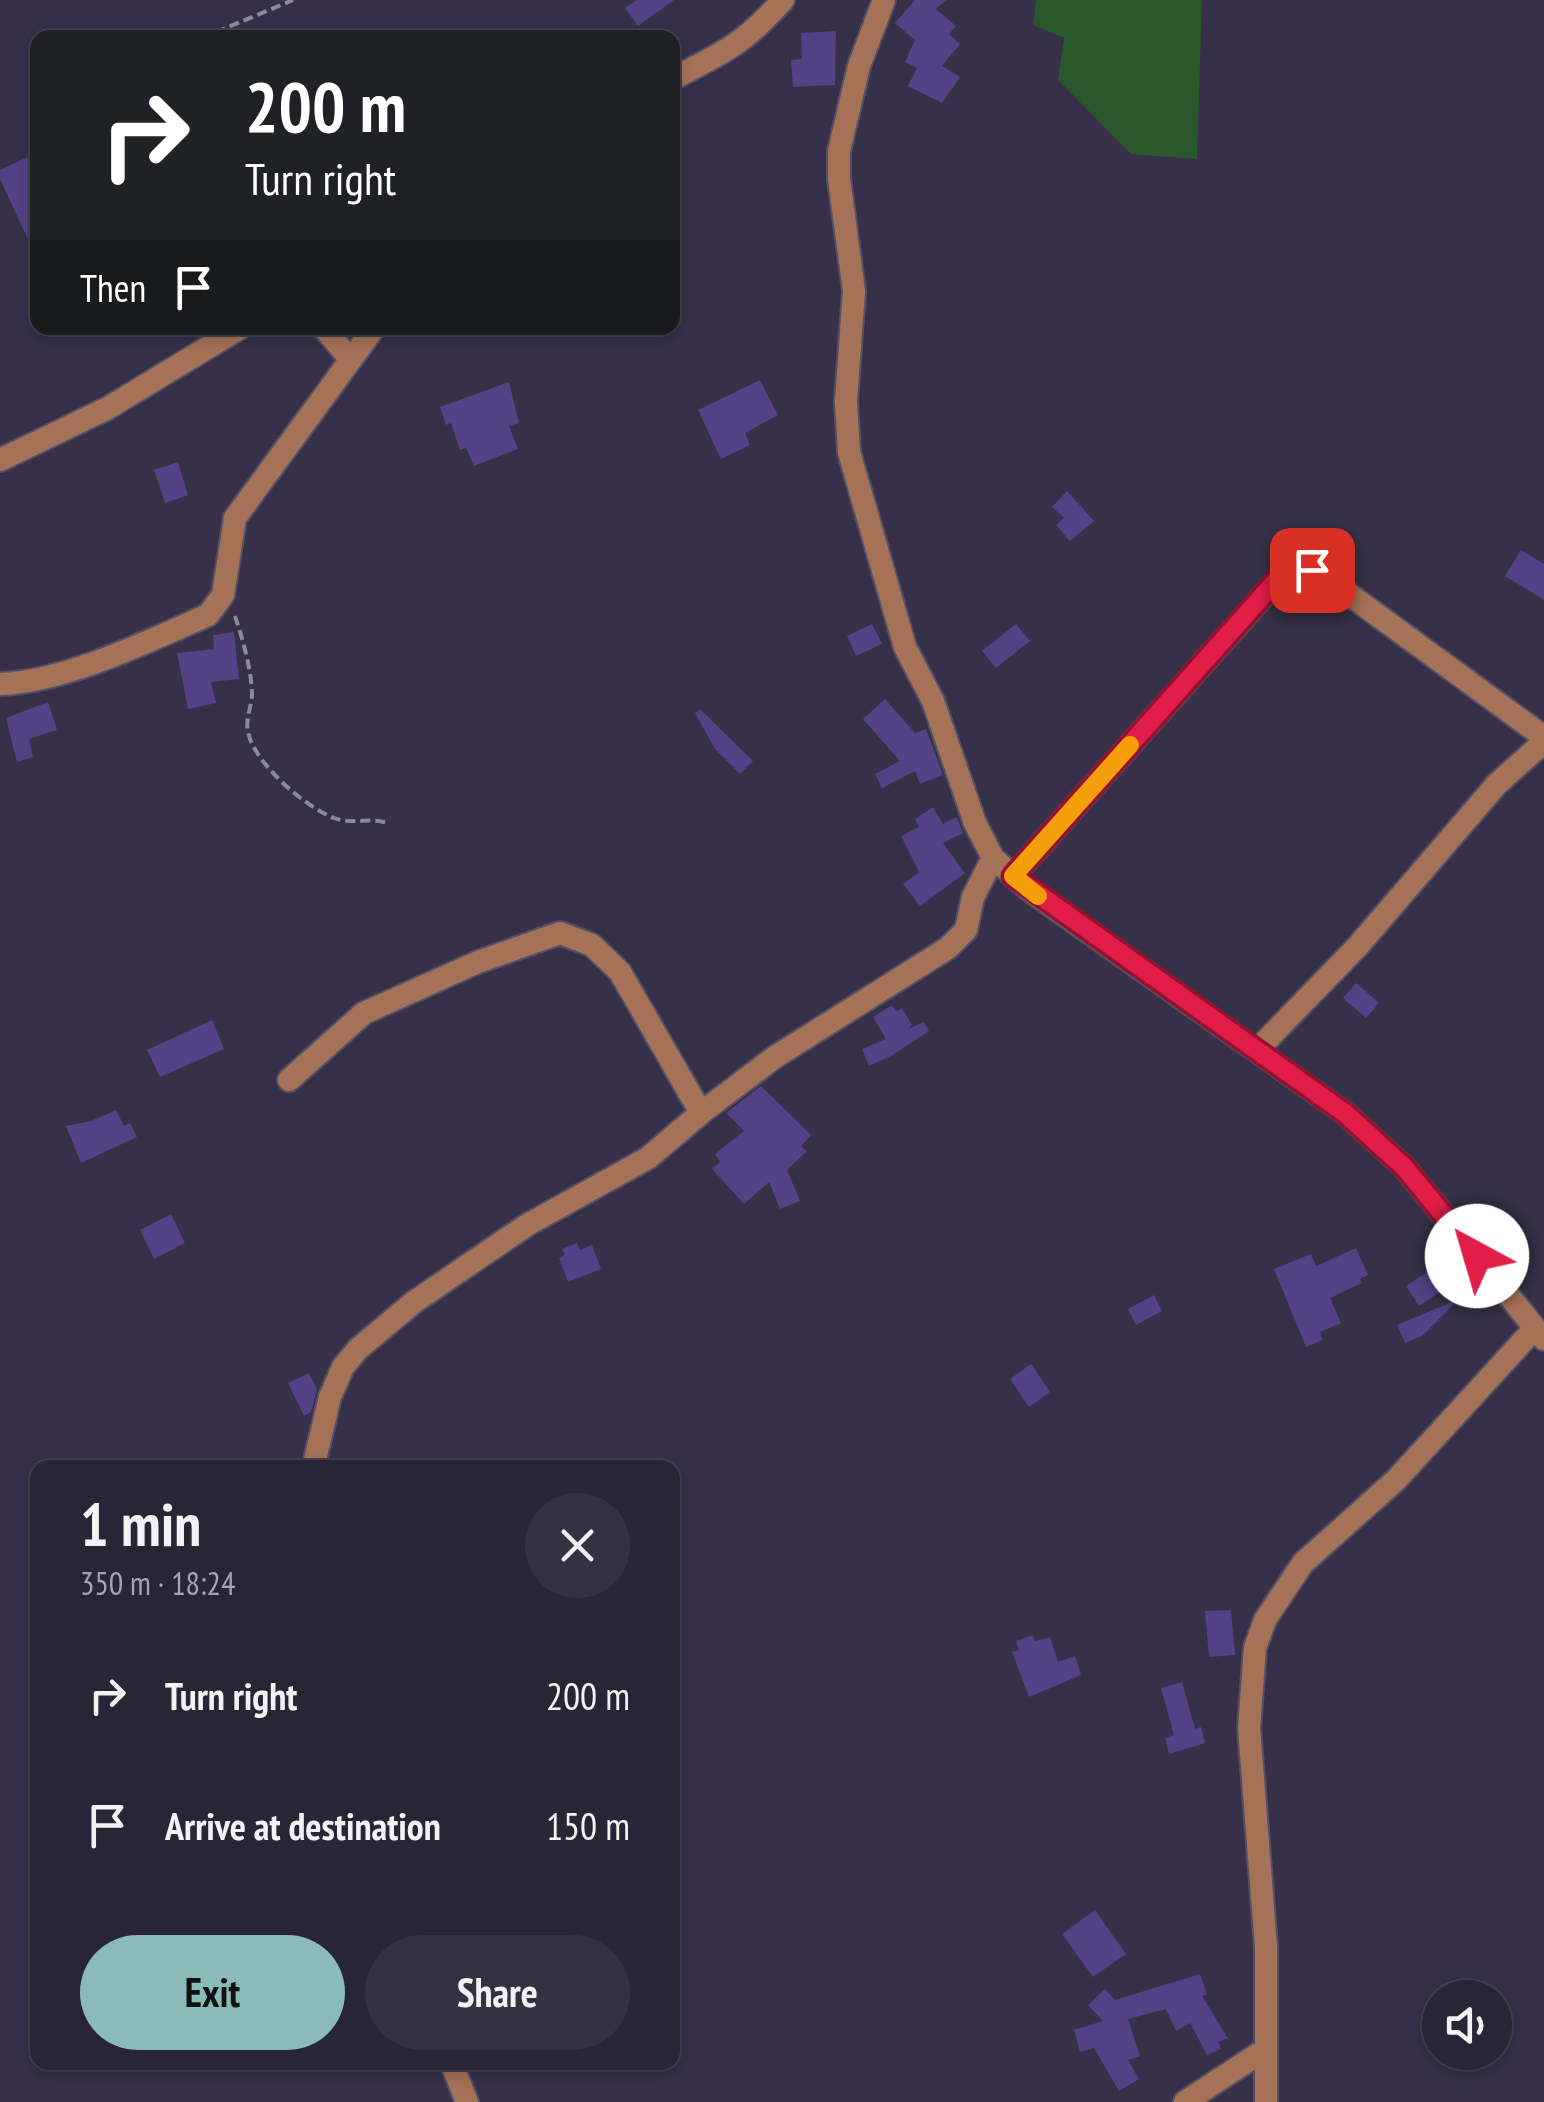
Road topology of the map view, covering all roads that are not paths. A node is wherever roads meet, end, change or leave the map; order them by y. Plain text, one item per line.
1 (783, 0) edge
2 (884, 0) edge
3 (680, 74) edge
4 (228, 335) edge
5 (330, 335) edge
6 (369, 335) edge
7 (350, 360) junction
8 (0, 460) edge
9 (0, 684) edge
10 (1544, 739) edge
11 (993, 858) junction
12 (1013, 876) junction
13 (1258, 1049) junction
14 (289, 1080) dead end
15 (702, 1114) junction
16 (1539, 1333) edge
17 (316, 1460) edge
18 (1266, 2049) junction
19 (454, 2070) edge
20 (467, 2102) edge
21 (1185, 2102) edge
22 (1266, 2102) edge

1 - 3 street
2 - 11 street
4 - 8 street
5 - 7 street
6 - 7 street
7 - 9 street
10 - 12 street
10 - 13 street
11 - 12 street
11 - 15 street
12 - 13 street
13 - 16 street
14 - 15 street
15 - 17 street
16 - 18 street
18 - 21 street
18 - 22 street
19 - 20 street

